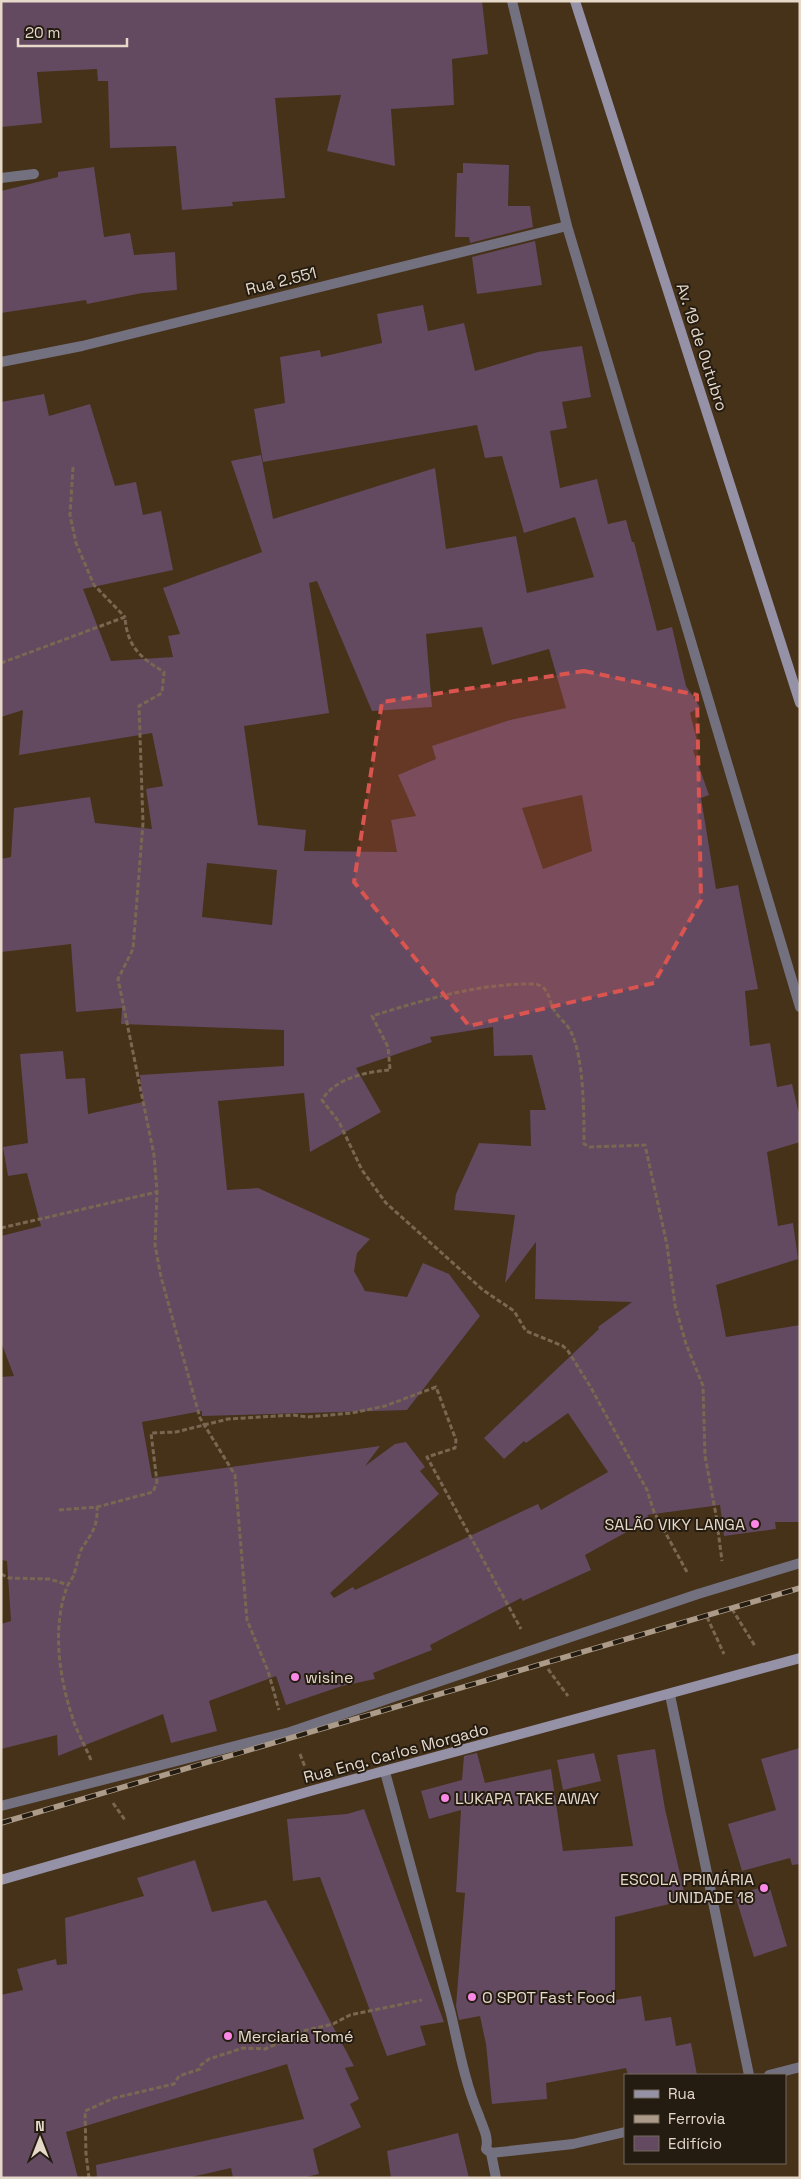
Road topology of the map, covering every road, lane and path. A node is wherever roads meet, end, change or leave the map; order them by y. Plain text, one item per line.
1 (512, 1) edge
2 (575, 1) edge
3 (34, 174) dead end
4 (1, 178) edge
5 (566, 226) junction
6 (1, 362) edge
7 (73, 467) dead end
8 (125, 617) junction
9 (1, 662) edge
10 (800, 703) edge
11 (800, 1008) edge
12 (157, 1192) junction
13 (1, 1228) edge
14 (203, 1424) junction
15 (97, 1507) junction
16 (59, 1510) dead end
17 (800, 1563) edge
18 (1, 1574) edge
19 (68, 1585) junction
20 (725, 1585) junction
21 (698, 1594) junction
22 (534, 1649) junction
23 (800, 1658) edge
24 (766, 1668) junction
25 (737, 1676) junction
26 (670, 1695) junction
27 (587, 1718) junction
28 (290, 1732) junction
29 (385, 1772) junction
30 (100, 1782) junction
31 (314, 1790) junction
32 (1, 1806) edge
33 (139, 1840) junction
34 (1, 1880) edge
35 (445, 1996) junction
36 (800, 2067) edge
37 (749, 2074) edge
38 (773, 2074) edge
39 (624, 2132) edge
40 (491, 2153) junction
41 (89, 2178) edge
42 (496, 2178) edge

1 - 5 street
2 - 10 street, Av. 19 de Outubro
3 - 4 street
5 - 6 street, Rua 2.551
5 - 11 street
7 - 8 path
8 - 9 path
8 - 12 path
12 - 13 path
12 - 14 path
14 - 15 path
14 - 22 path
14 - 28 path
15 - 16 path
15 - 19 path
17 - 20 street
18 - 19 path
19 - 30 path
20 - 21 street
20 - 21 path
20 - 24 path
21 - 22 street
21 - 25 path
22 - 27 path
22 - 28 street
23 - 24 street, Rua Eng. Carlos Morgado
24 - 25 street, Rua Eng. Carlos Morgado
25 - 26 street, Rua Eng. Carlos Morgado
26 - 27 street, Rua Eng. Carlos Morgado
26 - 37 street
27 - 29 street, Rua Eng. Carlos Morgado
28 - 30 street
28 - 31 path
29 - 31 street, Rua Eng. Carlos Morgado
29 - 35 street
30 - 32 street
30 - 33 path
31 - 33 street, Rua Eng. Carlos Morgado
33 - 34 street, Rua Eng. Carlos Morgado
35 - 40 street
35 - 41 path
36 - 38 street
39 - 40 street
40 - 42 street

